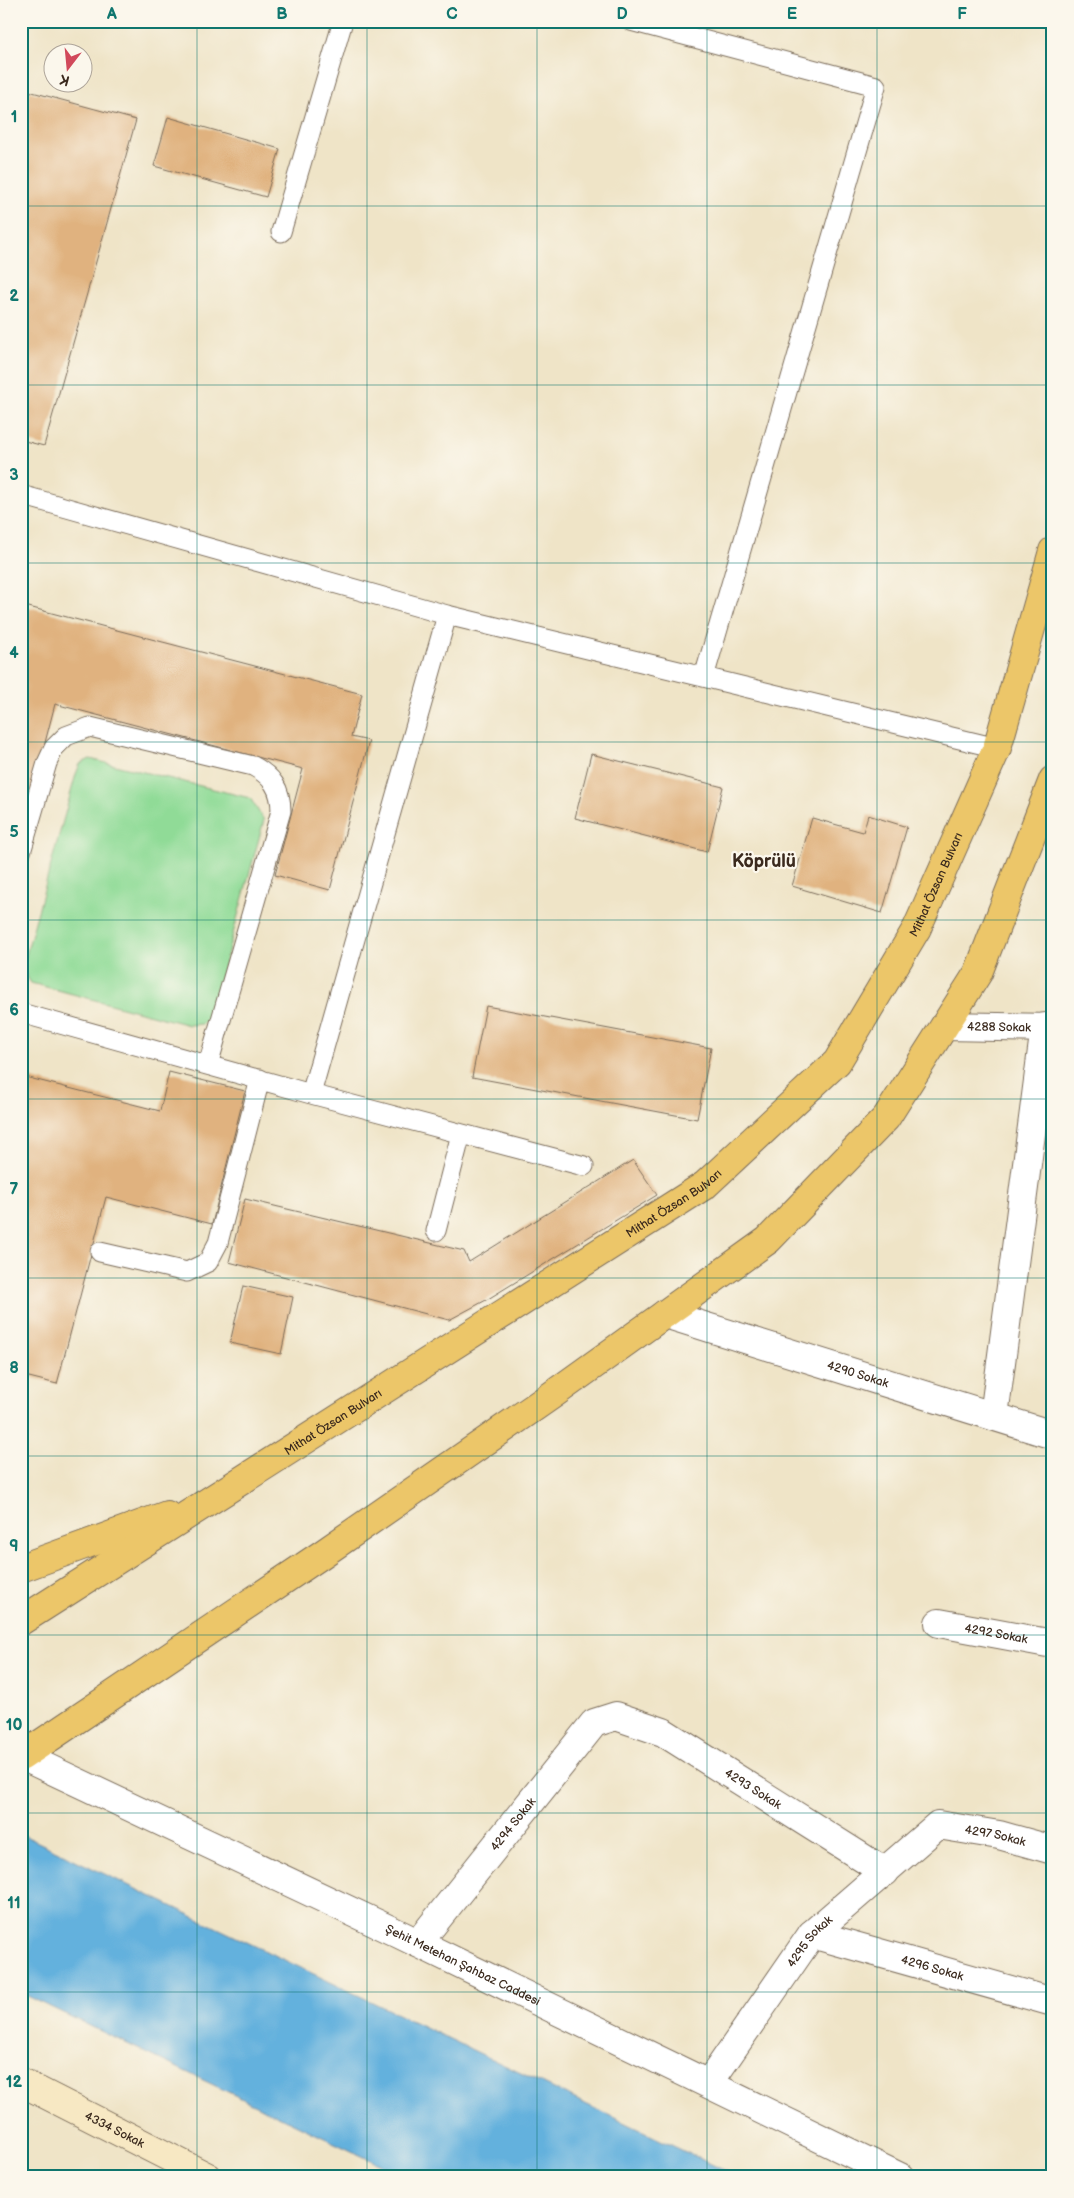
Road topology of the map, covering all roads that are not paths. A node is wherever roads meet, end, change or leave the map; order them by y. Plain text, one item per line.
1 (343, 21) edge
2 (631, 21) edge
3 (281, 232) dead end
4 (21, 495) edge
5 (1053, 551) edge
6 (447, 615) junction
7 (704, 677) junction
8 (997, 748) junction
9 (1053, 780) edge
10 (21, 852) edge
11 (21, 1013) edge
12 (945, 1026) junction
13 (1049, 1028) edge
14 (208, 1065) junction
15 (260, 1079) junction
16 (311, 1094) junction
17 (461, 1134) junction
18 (584, 1166) dead end
19 (436, 1231) dead end
20 (100, 1252) dead end
21 (665, 1314) junction
22 (994, 1416) junction
23 (1053, 1435) edge
24 (216, 1497) junction
25 (21, 1568) edge
26 (21, 1621) edge
27 (939, 1623) dead end
28 (1053, 1644) edge
29 (616, 1716) joint
30 (22, 1757) edge
31 (938, 1824) joint
32 (1053, 1850) edge
33 (885, 1872) junction
34 (812, 1934) junction
35 (418, 1942) junction
36 (1053, 2002) edge
37 (21, 2082) edge
38 (709, 2082) junction
39 (208, 2177) edge
40 (900, 2177) edge

1 - 3 lane
2 - 7 lane
4 - 6 lane
5 - 8 main road, Mithat Özsan Bulvarı
6 - 7 lane
6 - 16 lane
7 - 8 lane
8 - 24 main road, Mithat Özsan Bulvarı
9 - 12 main road
10 - 14 lane
11 - 14 lane
12 - 13 street, 4288 Sokak
12 - 21 main road
13 - 22 street
14 - 15 lane
15 - 16 lane
15 - 20 lane
16 - 17 lane
17 - 18 lane
17 - 19 lane
21 - 22 street, 4290 Sokak
21 - 30 main road
22 - 23 street, 4290 Sokak
24 - 25 main road
24 - 26 main road, Mithat Özsan Bulvarı
27 - 28 street, 4292 Sokak
29 - 33 street, 4293 Sokak
29 - 35 street, 4294 Sokak
30 - 35 street, Şehit Metehan Şahbaz Caddesi
31 - 32 street, 4297 Sokak
31 - 33 street, 4295 Sokak
33 - 34 street, 4295 Sokak
34 - 36 street, 4296 Sokak
34 - 38 street, 4295 Sokak
35 - 38 street, Şehit Metehan Şahbaz Caddesi
37 - 39 main road, 4334 Sokak
38 - 40 street, Şehit Metehan Şahbaz Caddesi

